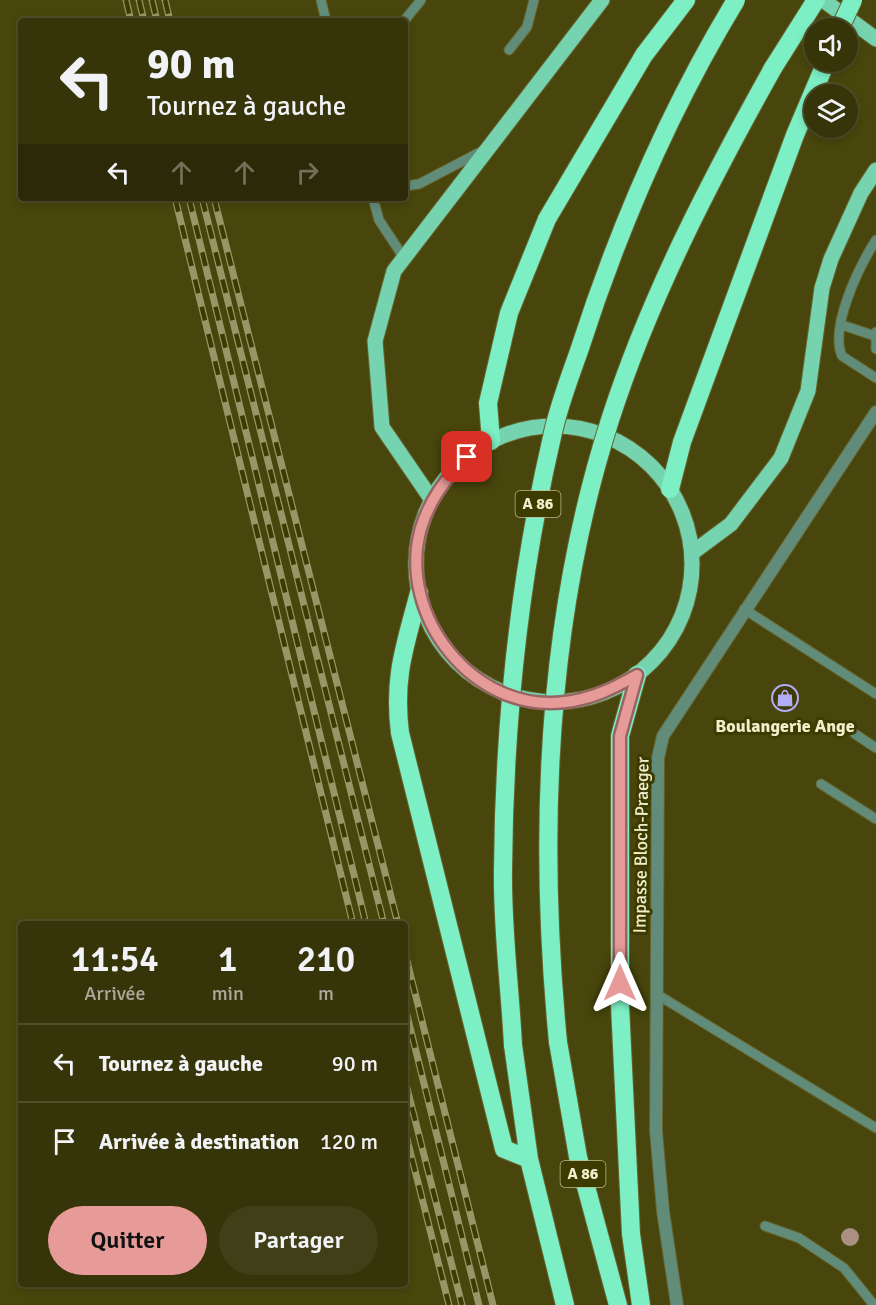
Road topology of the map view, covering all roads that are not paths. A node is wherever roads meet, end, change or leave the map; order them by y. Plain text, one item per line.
1 (321, 0) edge
2 (421, 0) edge
3 (534, 0) edge
4 (602, 0) edge
5 (686, 0) edge
6 (736, 0) edge
7 (816, 0) edge
8 (823, 0) edge
9 (853, 0) edge
10 (325, 18) edge
11 (406, 18) edge
12 (845, 18) edge
13 (876, 39) edge
14 (509, 50) dead end
15 (822, 72) edge
16 (489, 148) junction
17 (876, 170) edge
18 (408, 186) edge
19 (374, 201) edge
20 (876, 240) edge
21 (404, 258) junction
22 (842, 325) junction
23 (875, 334) edge
24 (876, 349) edge
25 (876, 378) edge
26 (876, 412) edge
27 (490, 441) junction
28 (670, 489) junction
29 (432, 500) junction
30 (692, 553) junction
31 (419, 593) junction
32 (744, 609) junction
33 (637, 675) junction
34 (876, 694) edge
35 (855, 734) dead end
36 (876, 748) edge
37 (821, 784) dead end
38 (876, 819) edge
39 (658, 995) junction
40 (876, 1128) edge
41 (529, 1159) junction
42 (765, 1227) dead end
43 (565, 1305) edge
44 (618, 1305) edge
45 (641, 1305) edge
46 (677, 1305) edge
47 (874, 1305) edge

1 - 10 lane
2 - 11 lane
3 - 14 lane
4 - 16 main road
5 - 27 highway
6 - 41 highway, A 86, bridge
7 - 44 highway, A 86, bridge
8 - 13 main road
9 - 12 highway, bridge
15 - 28 highway
16 - 18 lane
16 - 21 main road
17 - 30 main road
19 - 21 lane
20 - 22 lane
21 - 29 main road
22 - 23 lane
22 - 25 lane
23 - 24 lane
26 - 32 street, Impasse Bloch-Praeger
27 - 28 main road
27 - 29 main road
28 - 30 main road
29 - 31 main road
30 - 33 main road
31 - 33 main road
31 - 41 highway
32 - 34 lane
32 - 39 street, Impasse Bloch-Praeger
33 - 45 highway
35 - 36 lane
37 - 38 lane
39 - 40 lane
39 - 46 street, Impasse Bloch-Praeger
41 - 43 highway, A 86
42 - 47 lane

